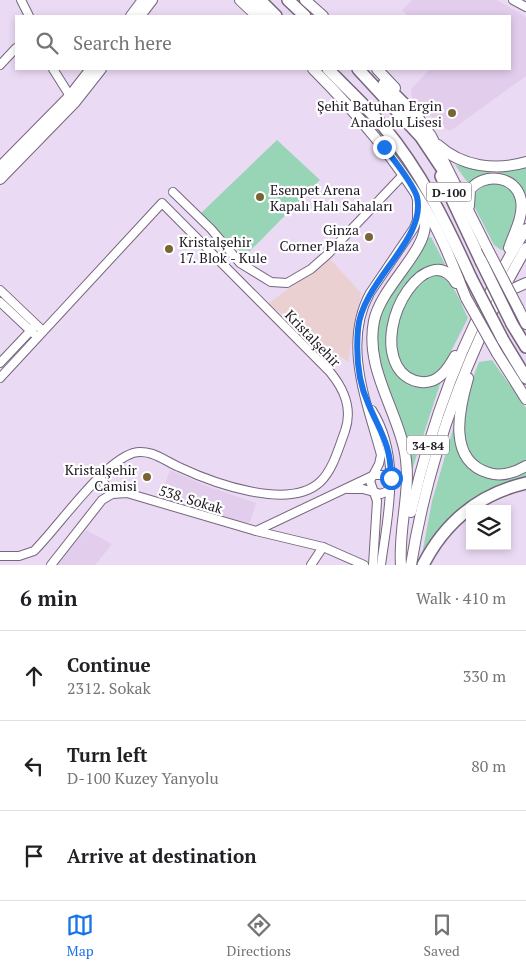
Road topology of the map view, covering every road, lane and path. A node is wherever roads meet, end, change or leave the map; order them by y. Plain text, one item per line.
1 (21, 0) edge
2 (143, 0) edge
3 (152, 0) edge
4 (240, 0) edge
5 (249, 0) edge
6 (260, 0) edge
7 (288, 0) edge
8 (305, 0) edge
9 (513, 0) edge
10 (526, 7) edge
11 (28, 15) edge
12 (132, 15) edge
13 (141, 15) edge
14 (256, 15) edge
15 (263, 15) edge
16 (275, 15) edge
17 (304, 15) edge
18 (322, 15) edge
19 (15, 49) edge
20 (0, 65) edge
21 (54, 70) edge
22 (90, 70) edge
23 (100, 70) edge
24 (314, 70) edge
25 (329, 70) edge
26 (359, 70) edge
27 (369, 70) edge
28 (378, 70) edge
29 (72, 99) junction
30 (414, 122) junction
31 (431, 136) junction
32 (526, 162) edge
33 (0, 167) edge
34 (403, 174) junction
35 (0, 179) edge
36 (460, 190) junction
37 (173, 192) dead end
38 (417, 196) junction
39 (471, 214) junction
40 (526, 229) edge
41 (526, 248) edge
42 (505, 265) junction
43 (526, 283) edge
44 (0, 290) edge
45 (466, 298) junction
46 (4, 302) edge
47 (494, 308) junction
48 (526, 324) edge
49 (36, 325) junction
50 (30, 331) junction
51 (44, 331) junction
52 (472, 331) junction
53 (38, 338) junction
54 (526, 347) edge
55 (474, 350) junction
56 (0, 363) edge
57 (0, 378) edge
58 (526, 378) edge
59 (526, 399) edge
60 (368, 404) junction
61 (526, 466) edge
62 (374, 475) junction
63 (100, 478) junction
64 (391, 480) junction
65 (526, 483) edge
66 (346, 489) junction
67 (390, 490) junction
68 (375, 493) junction
69 (112, 494) junction
70 (256, 531) junction
71 (323, 547) junction
72 (0, 556) edge
73 (51, 565) edge
74 (311, 565) edge
75 (364, 565) edge
76 (373, 565) edge
77 (381, 565) edge
78 (401, 565) edge
79 (411, 565) edge
80 (423, 565) edge

1 - 11 street
2 - 12 main road
3 - 13 main road
4 - 14 main road
5 - 15 highway
6 - 16 highway
7 - 17 highway
8 - 18 main road
9 - 10 street
19 - 20 street
21 - 29 street
22 - 29 main road
23 - 29 main road
24 - 34 main road
25 - 58 highway, D-100, bridge
26 - 30 highway, D-100
27 - 30 highway
28 - 30 main road
29 - 33 main road
29 - 35 main road
30 - 31 main road
30 - 36 highway
30 - 54 highway, D-100, bridge
31 - 32 main road
31 - 36 main road
34 - 37 street
34 - 38 main road
36 - 39 main road
38 - 45 main road
38 - 60 street
38 - 78 main road
39 - 42 main road
39 - 48 main road, bridge
40 - 42 main road
41 - 47 main road
42 - 52 main road, 34-84
43 - 47 main road
44 - 46 street
45 - 52 main road
45 - 59 main road, bridge
46 - 49 street
46 - 50 street
47 - 55 main road, 34-84
49 - 50 street
49 - 51 street
50 - 53 street
50 - 56 street
51 - 53 street, Kristalşehir
51 - 63 street, Kristalşehir
52 - 78 main road, 34-84
53 - 57 street, Kristalşehir
55 - 61 main road
55 - 79 main road, 34-84
60 - 62 street
60 - 64 street
62 - 64 street
62 - 66 street
62 - 68 street
63 - 69 street
63 - 72 street, Kristalşehir
64 - 67 street
65 - 80 highway
66 - 68 street
66 - 70 street
67 - 68 street
67 - 77 street
68 - 76 street
69 - 70 street, 538. Sokak
69 - 73 street
70 - 71 street, 538. Sokak
71 - 74 street
71 - 75 street, 538. Sokak

